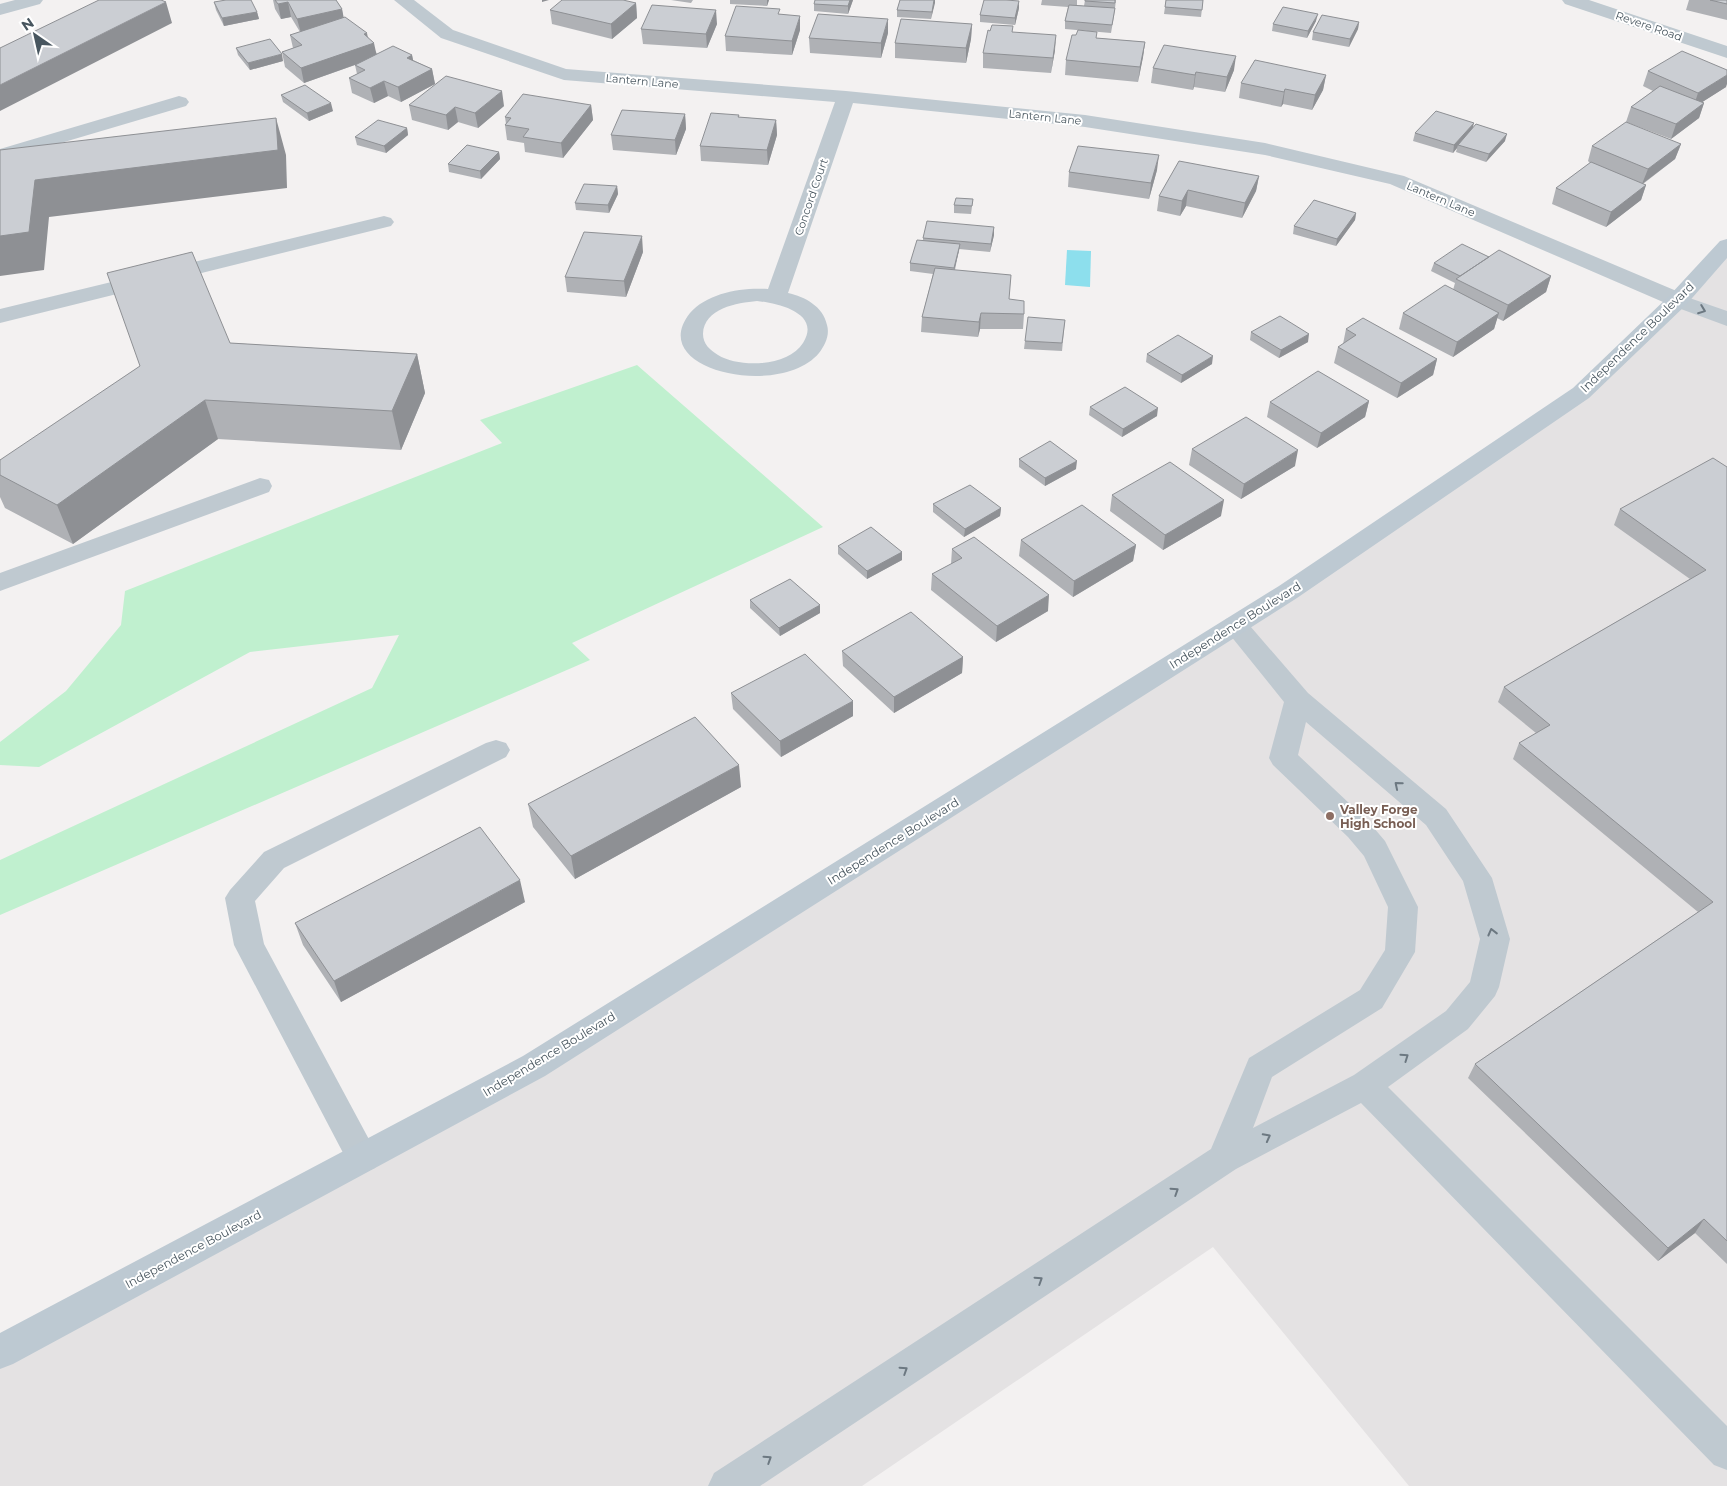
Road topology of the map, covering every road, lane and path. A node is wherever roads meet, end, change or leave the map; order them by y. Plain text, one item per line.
1 (34, 0) edge
2 (403, 0) edge
3 (1572, 0) edge
4 (0, 10) edge
5 (1727, 52) edge
6 (846, 97) junction
7 (179, 102) dead end
8 (0, 155) edge
9 (384, 222) dead end
10 (1727, 245) edge
11 (776, 296) junction
12 (1678, 300) junction
13 (0, 316) edge
14 (1727, 319) edge
15 (260, 486) dead end
16 (0, 582) edge
17 (1235, 625) junction
18 (1298, 700) junction
19 (496, 750) dead end
20 (1365, 1085) junction
21 (363, 1158) junction
22 (1224, 1159) junction
23 (0, 1352) edge
24 (1727, 1452) edge
25 (727, 1486) edge

1 - 4 street
2 - 6 street, Lantern Lane
3 - 5 street, Revere Road
6 - 11 street, Concord Court
6 - 12 street, Lantern Lane
7 - 8 street
9 - 13 street
10 - 12 street, Independence Boulevard
11 - 11 street
12 -> 14 street, Lantern Lane
12 - 17 street, Independence Boulevard
15 - 16 street
17 - 18 street
17 - 21 street, Independence Boulevard
20 -> 18 street
18 - 22 street
19 - 21 street
22 -> 20 street
20 - 24 street
21 - 23 street, Independence Boulevard
25 -> 22 street

